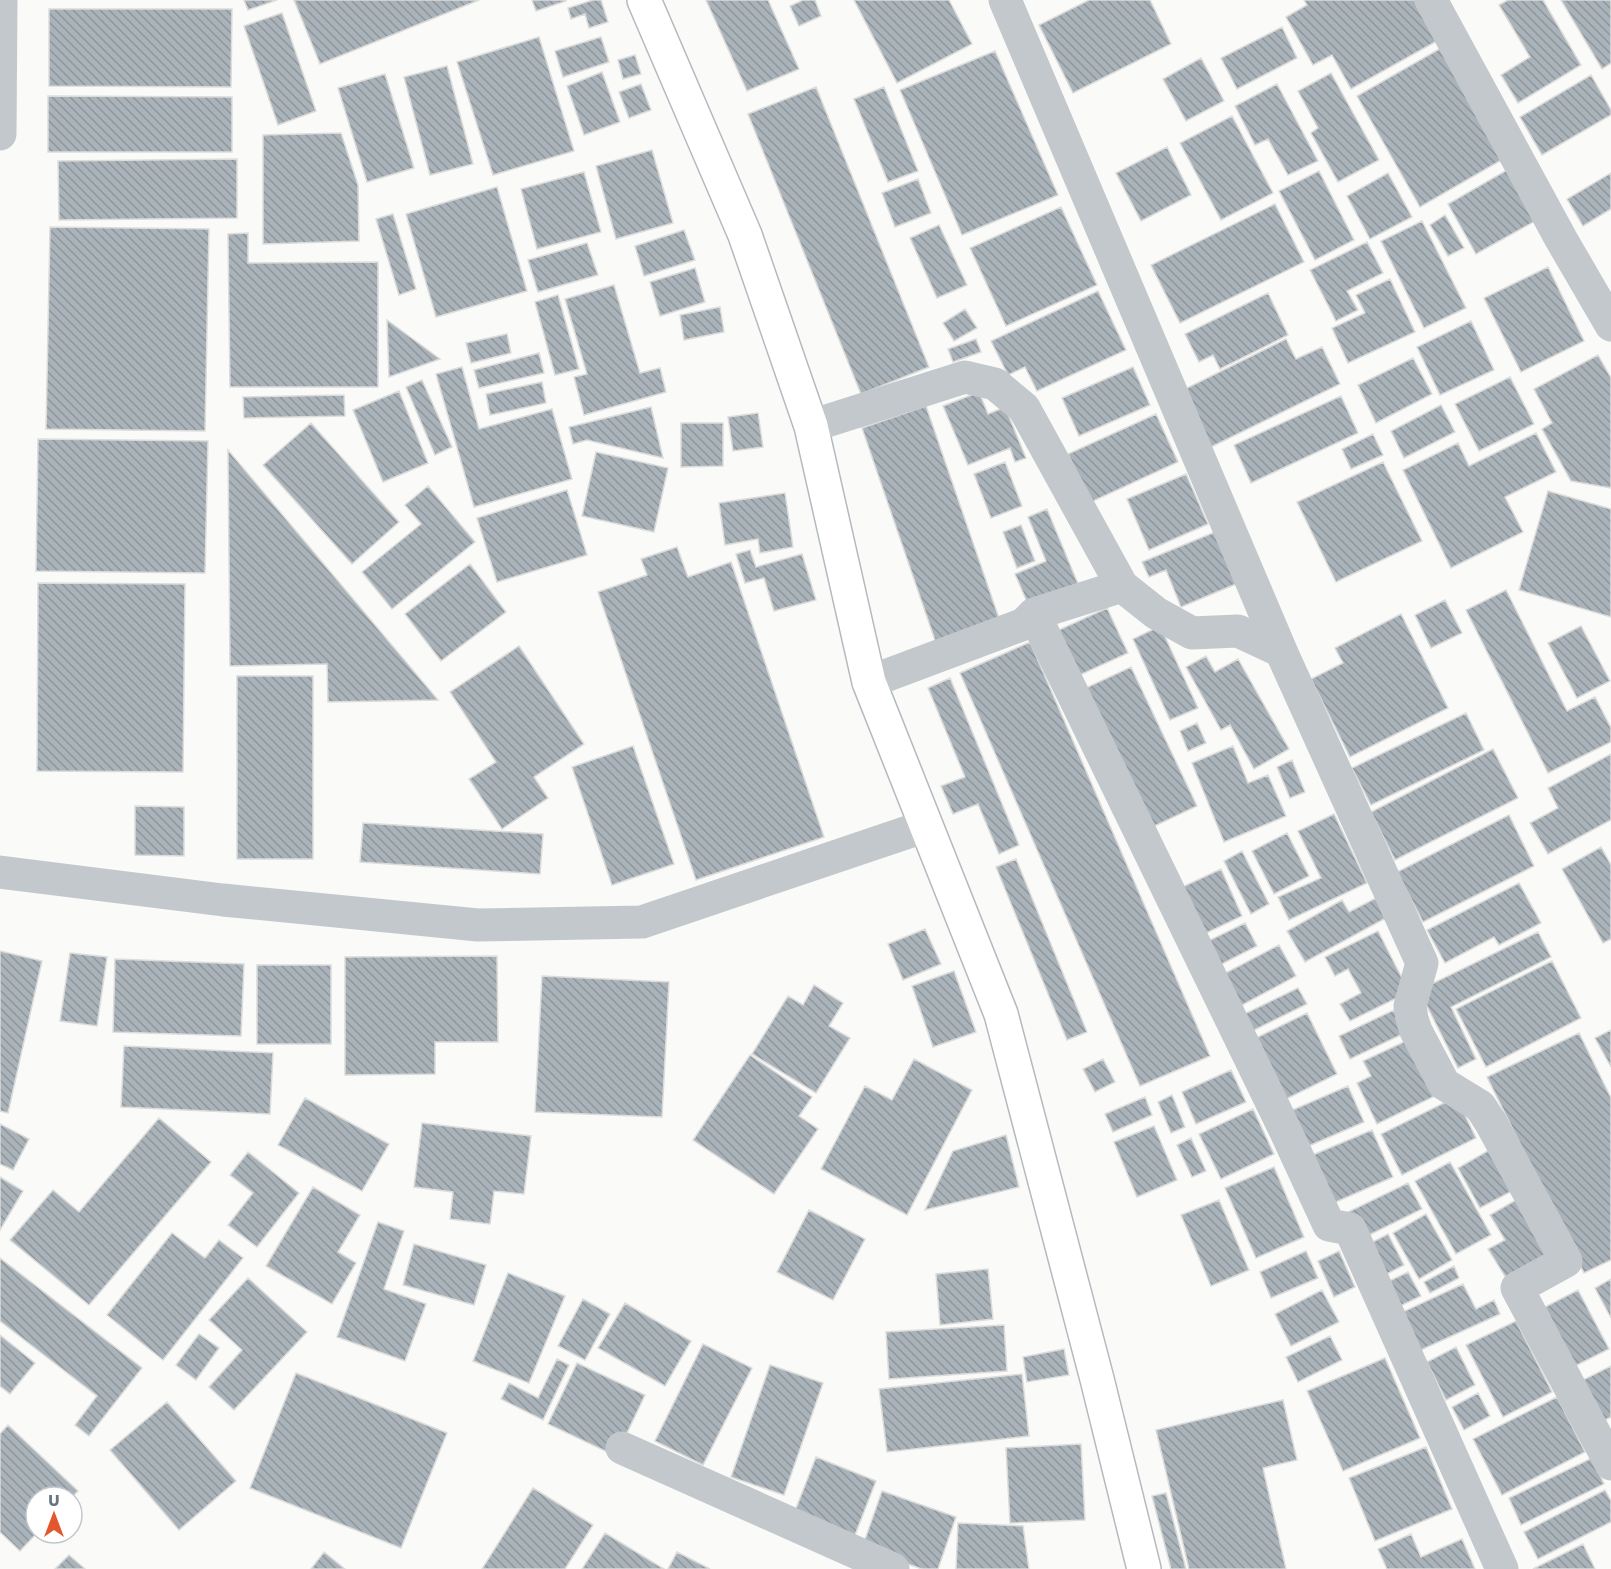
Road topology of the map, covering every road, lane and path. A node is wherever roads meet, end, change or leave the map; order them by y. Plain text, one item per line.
1 (1, 0) edge
2 (644, 0) edge
3 (1005, 0) edge
4 (1431, 0) edge
5 (0, 134) edge
6 (1611, 325) edge
7 (811, 426) junction
8 (1122, 586) junction
9 (1034, 614) junction
10 (1281, 651) junction
11 (869, 682) junction
12 (926, 826) junction
13 (0, 872) edge
14 (622, 1448) dead end
15 (1611, 1464) edge
16 (893, 1569) edge
17 (1144, 1569) edge
18 (1502, 1569) edge

1 - 5 street
2 - 7 street
3 - 10 street
4 - 6 street
7 - 8 street
7 - 11 street
8 - 9 street
8 - 10 street
9 - 11 street
9 - 18 street
10 - 15 street
11 - 12 street
12 - 13 street
12 - 17 street
14 - 16 street

